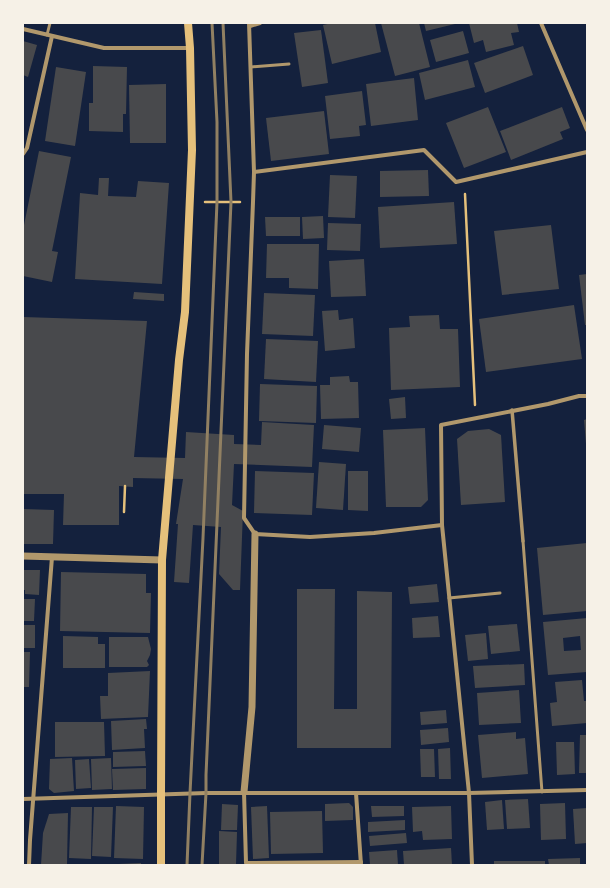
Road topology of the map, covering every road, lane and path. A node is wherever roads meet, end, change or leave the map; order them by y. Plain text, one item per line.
1 (50, 23) edge
2 (188, 23) edge
3 (260, 23) edge
4 (541, 23) edge
5 (250, 24) edge
6 (23, 29) edge
7 (49, 36) junction
8 (190, 48) junction
9 (289, 64) dead end
10 (251, 67) junction
11 (587, 130) edge
12 (587, 152) edge
13 (23, 154) edge
14 (254, 172) junction
15 (464, 180) junction
16 (190, 202) junction
17 (253, 202) junction
18 (587, 396) edge
19 (512, 410) junction
20 (476, 418) junction
21 (125, 486) dead end
22 (124, 512) dead end
23 (442, 525) junction
24 (255, 534) junction
25 (524, 541) joint
26 (23, 556) edge
27 (52, 557) junction
28 (162, 560) junction
29 (500, 593) dead end
30 (449, 598) junction
31 (587, 790) edge
32 (244, 792) junction
33 (542, 792) junction
34 (356, 793) junction
35 (469, 793) junction
36 (161, 794) junction
37 (33, 798) junction
38 (23, 799) edge
39 (361, 863) edge
40 (246, 864) edge
41 (29, 865) edge
42 (161, 865) edge
43 (472, 865) edge

1 - 7 lane
2 - 8 main road
3 - 5 street
4 - 11 street
5 - 10 street
6 - 7 street
7 - 8 street
7 - 13 street
8 - 16 main road
9 - 10 lane
10 - 14 street
12 - 15 street
14 - 15 street
14 - 17 street
15 - 20 path
16 - 17 path
16 - 28 main road
17 - 24 street
18 - 19 street
19 - 20 street
19 - 25 street
20 - 23 street
21 - 22 path
23 - 24 street
23 - 30 street
24 - 32 street
25 - 33 lane
26 - 27 street
27 - 28 street
27 - 37 street
28 - 36 main road
29 - 30 lane
30 - 35 street
31 - 33 street
32 - 34 street
32 - 36 street
32 - 40 street
33 - 35 street
34 - 35 street
34 - 39 street
35 - 43 street
36 - 37 street
36 - 42 main road
37 - 38 street
37 - 41 street
39 - 40 street

